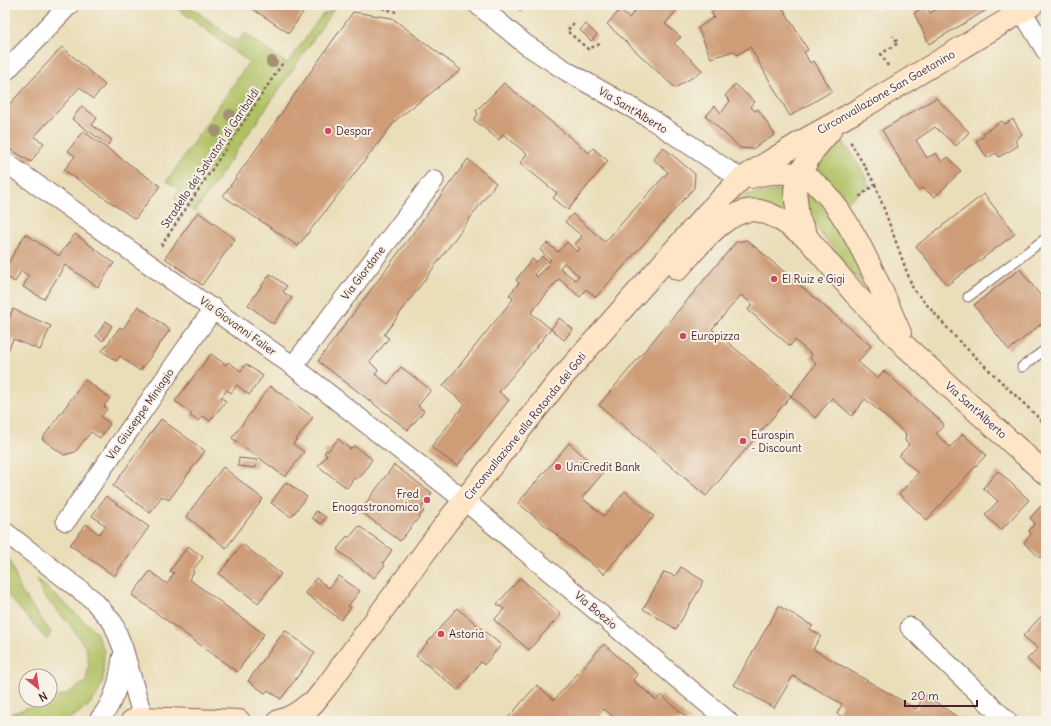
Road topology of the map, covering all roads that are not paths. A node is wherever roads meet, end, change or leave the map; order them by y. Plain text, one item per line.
1 (69, 5) edge
2 (478, 5) edge
3 (1027, 8) edge
4 (1046, 51) edge
5 (5, 72) edge
6 (836, 124) junction
7 (5, 162) edge
8 (799, 175) junction
9 (740, 179) junction
10 (434, 180) dead end
11 (1046, 238) edge
12 (808, 240) junction
13 (968, 297) dead end
14 (214, 308) junction
15 (906, 346) junction
16 (1046, 348) edge
17 (293, 366) junction
18 (1022, 367) dead end
19 (567, 372) junction
20 (1046, 474) edge
21 (464, 500) junction
22 (66, 520) dead end
23 (5, 532) edge
24 (910, 627) dead end
25 (123, 648) junction
26 (327, 686) junction
27 (139, 720) edge
28 (98, 721) edge
29 (225, 721) edge
30 (279, 721) edge
31 (299, 721) edge
32 (728, 721) edge
33 (1007, 721) edge

1 - 5 street
2 - 9 street, Via Sant'Alberto
3 - 4 street
3 - 6 street, Circonvallazione San Gaetanino
6 - 8 street, Via Sant'Alberto
6 - 9 street, Circonvallazione San Gaetanino
7 - 14 street, Via Giovanni Falier
8 - 9 street, Via Sant'Alberto
8 - 12 street, Via Sant'Alberto
8 - 15 street, Via Sant'Alberto
9 - 19 street, Circonvallazione alla Rotonda dei Goti
10 - 17 street, Via Giordane
11 - 13 lane
12 - 15 street, Via Sant'Alberto
12 - 19 street
14 - 17 street, Via Giovanni Falier
14 - 22 street, Via Giuseppe Miniagio
15 - 20 street, Via Sant'Alberto
16 - 18 lane
17 - 21 street, Via Giovanni Falier
19 - 21 street, Circonvallazione alla Rotonda dei Goti
21 - 26 street, Circonvallazione alla Rotonda dei Goti
21 - 32 street, Via Boezio
23 - 25 street
24 - 33 street
25 - 27 street
25 - 28 street
26 - 30 street, Circonvallazione alla Rotonda dei Goti
26 - 31 street, Circonvallazione alla Rotonda dei Goti
27 - 29 street

